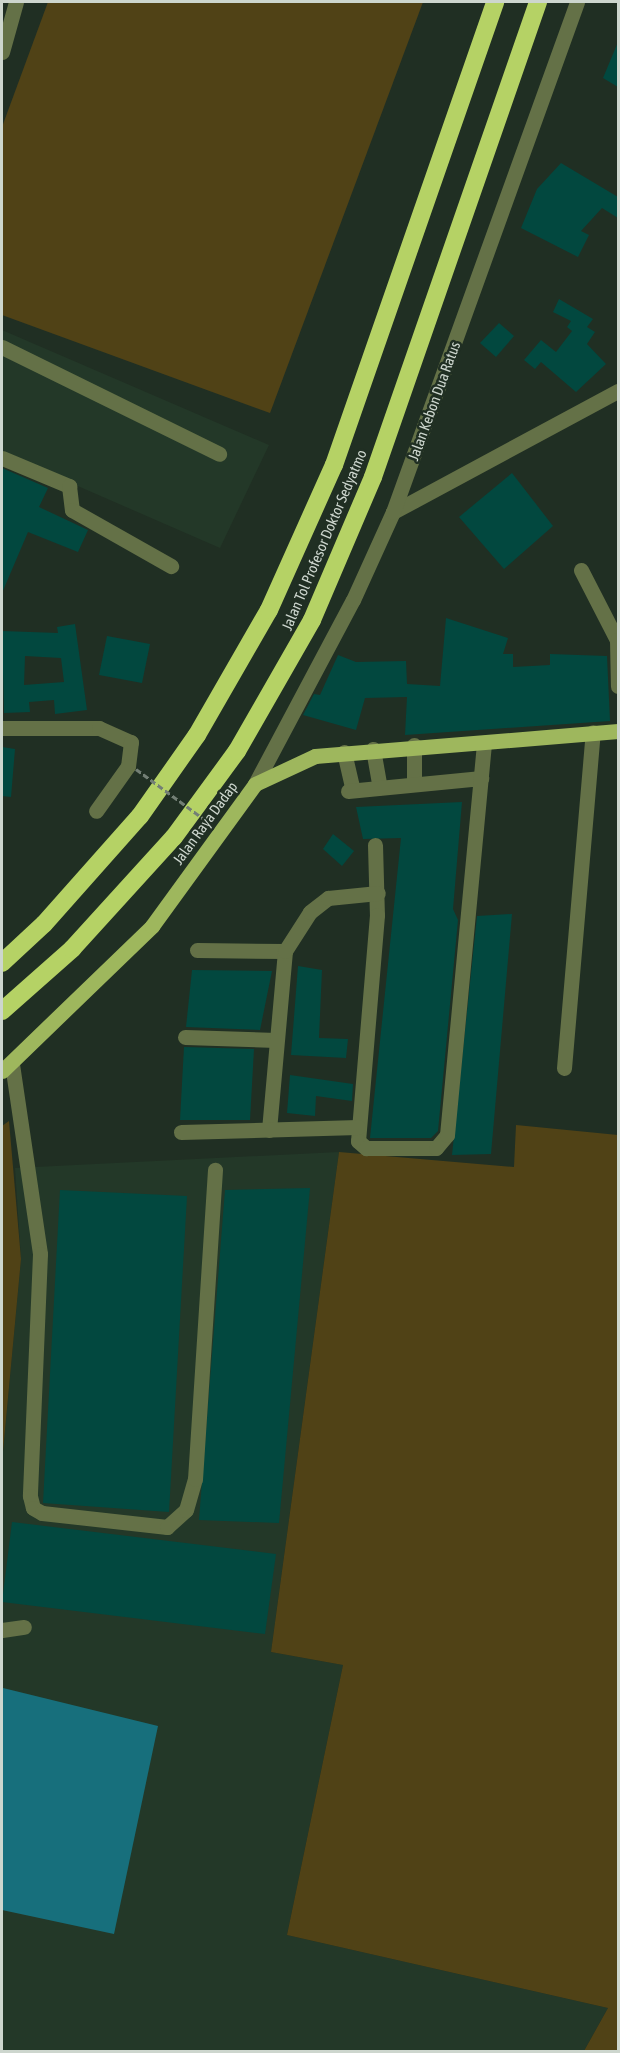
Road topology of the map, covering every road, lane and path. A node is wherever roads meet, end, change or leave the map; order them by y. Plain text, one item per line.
1 (16, 2) edge
2 (495, 2) edge
3 (538, 2) edge
4 (577, 2) edge
5 (2, 52) edge
6 (2, 347) edge
7 (618, 391) edge
8 (219, 454) dead end
9 (2, 458) edge
10 (393, 512) junction
11 (171, 566) dead end
12 (581, 570) dead end
13 (618, 686) edge
14 (2, 728) edge
15 (618, 731) edge
16 (593, 732) junction
17 (484, 743) junction
18 (414, 745) junction
19 (373, 749) junction
20 (344, 752) junction
21 (136, 769) dead end
22 (481, 778) junction
23 (255, 784) junction
24 (414, 784) junction
25 (380, 787) junction
26 (96, 811) dead end
27 (212, 825) dead end
28 (375, 845) dead end
29 (378, 892) junction
30 (197, 950) dead end
31 (285, 951) junction
32 (2, 963) edge
33 (2, 1011) edge
34 (185, 1037) dead end
35 (276, 1040) junction
36 (7, 1067) edge
37 (564, 1068) dead end
38 (358, 1127) junction
39 (268, 1130) junction
40 (181, 1132) dead end
41 (215, 1170) dead end
42 (24, 1627) dead end
43 (2, 1629) edge

1 - 5 street
2 - 32 highway, Jalan Tol Profesor Doktor Sedyatmo
3 - 33 highway, Jalan Tol Profesor Doktor Sedyatmo
4 - 10 street, Jalan Kebon Dua Ratus
6 - 8 street
7 - 10 street
9 - 11 street
10 - 23 street, Jalan Kebon Dua Ratus
12 - 13 street
14 - 26 street
15 - 16 main road, Jalan Raya Dadap
16 - 17 main road, Jalan Raya Dadap
16 - 37 street
17 - 18 main road, Jalan Raya Dadap
17 - 22 street
18 - 19 main road, Jalan Raya Dadap
18 - 24 street
19 - 20 main road, Jalan Raya Dadap
19 - 25 street
20 - 23 main road, Jalan Raya Dadap
20 - 25 street
21 - 27 path, bridge
22 - 24 street
22 - 38 street
23 - 36 main road, Jalan Raya Dadap
24 - 25 street
28 - 29 street
29 - 31 street
29 - 38 street
30 - 31 street
31 - 35 street
34 - 35 street
35 - 39 street
36 - 41 street
38 - 39 street
39 - 40 street
42 - 43 street

